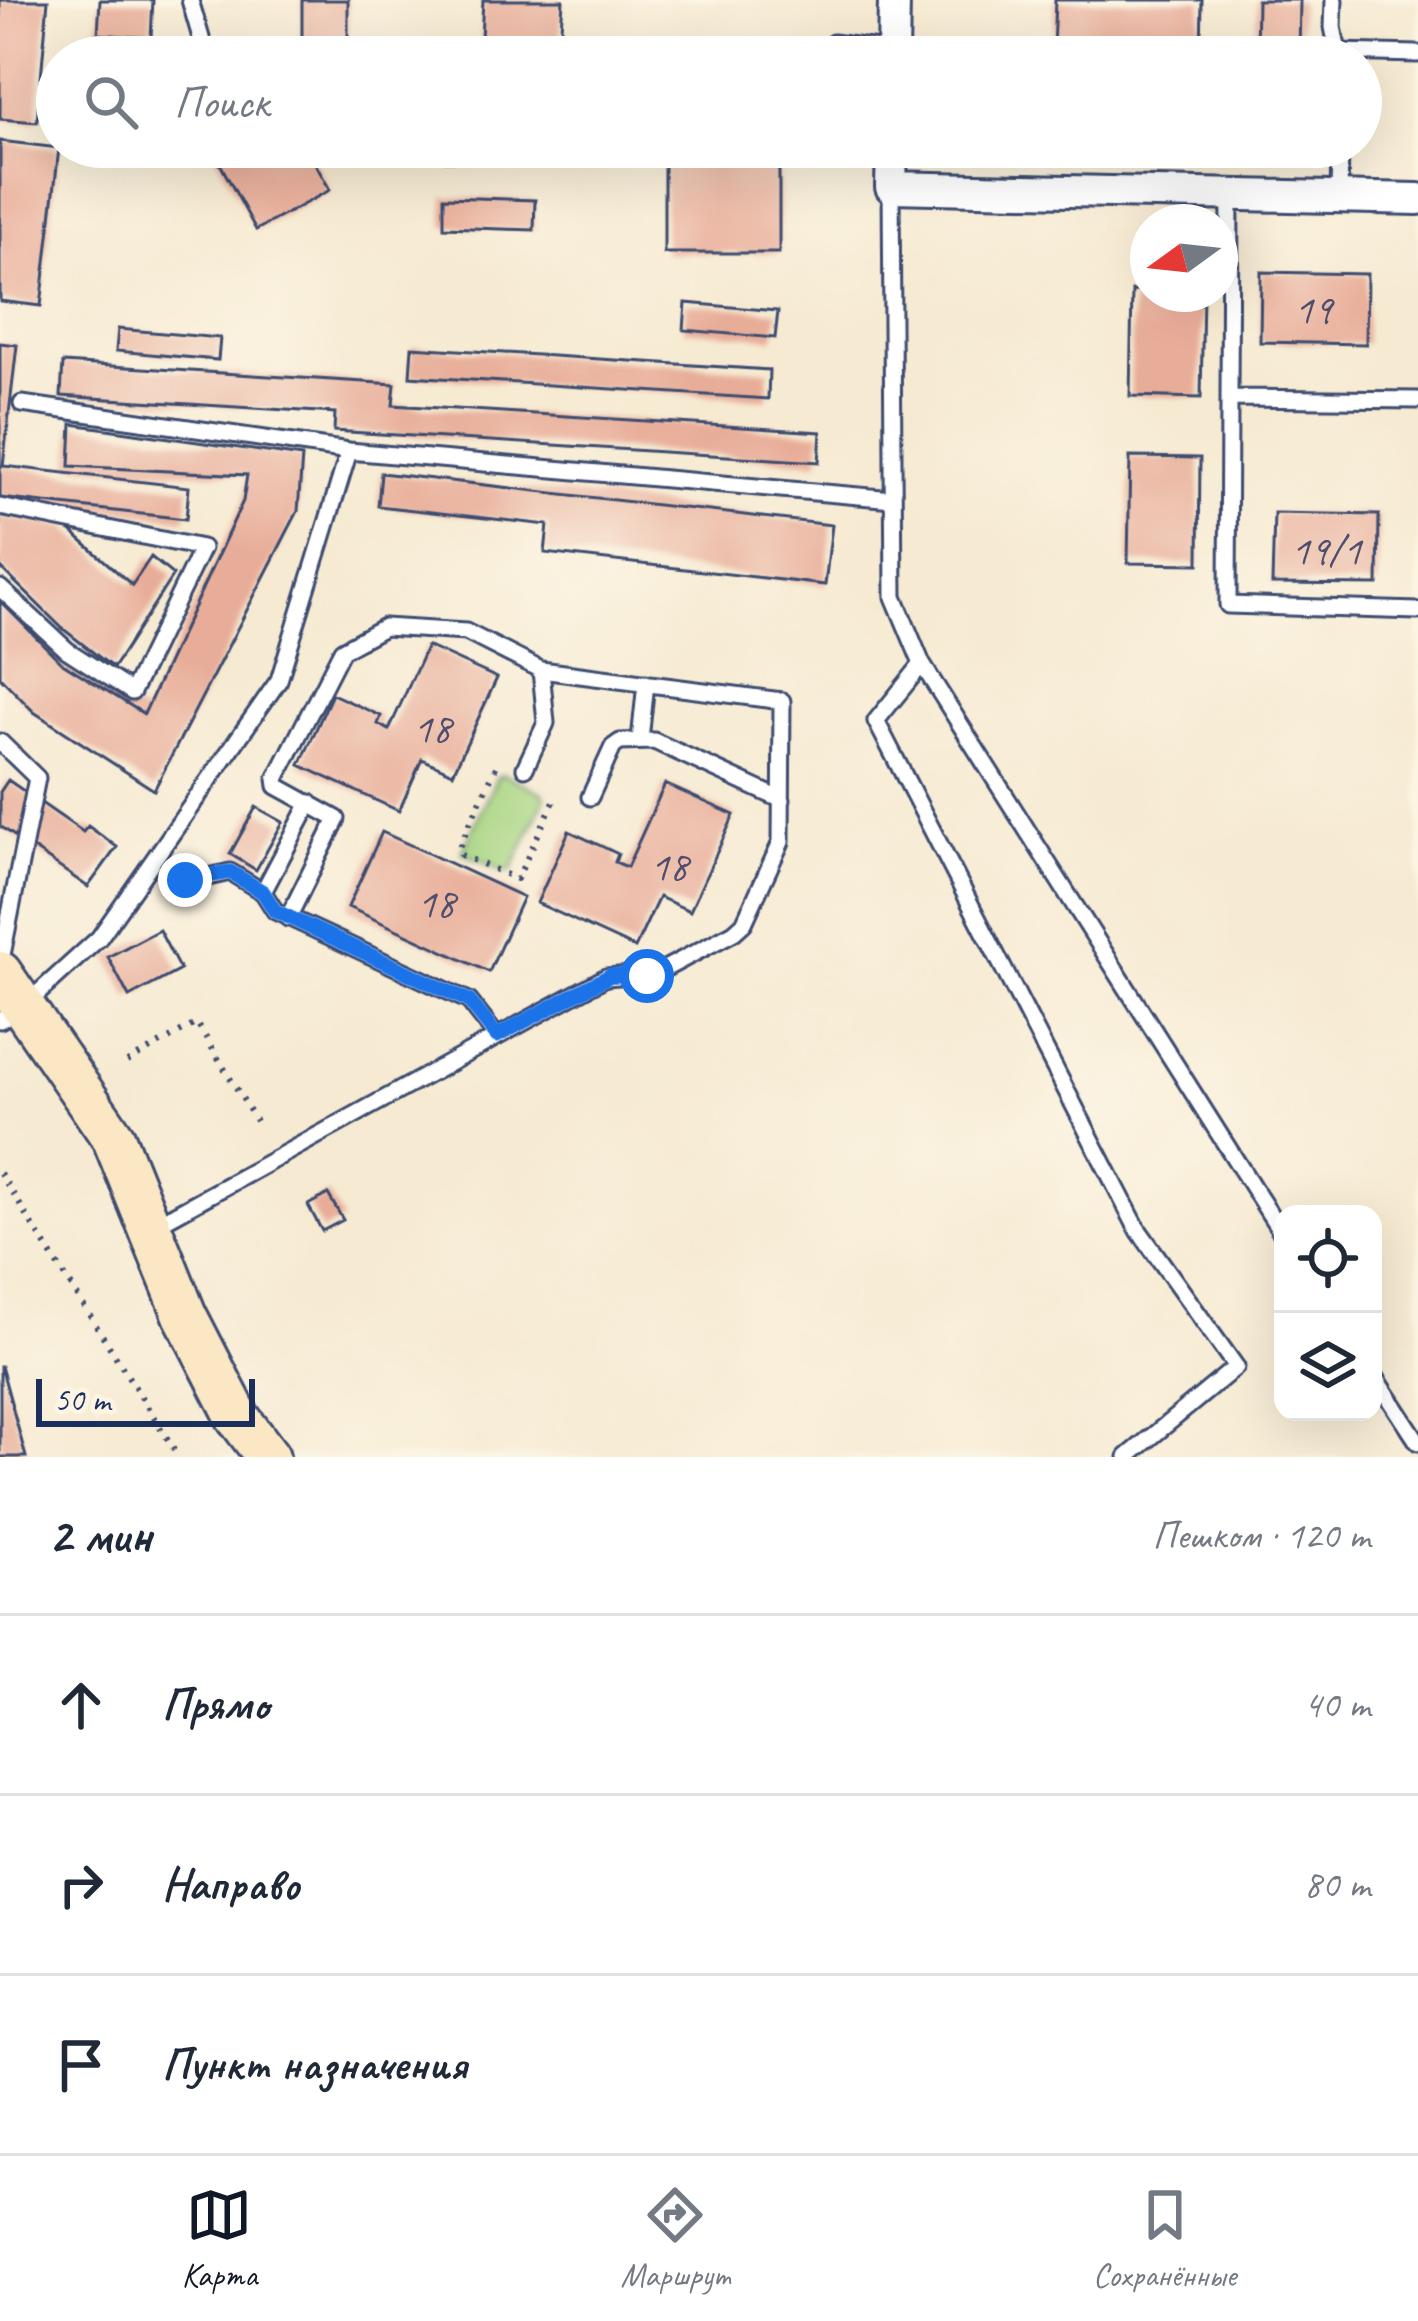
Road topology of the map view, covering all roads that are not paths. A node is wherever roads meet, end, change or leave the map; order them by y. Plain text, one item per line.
1 (190, 0) edge
2 (894, 0) edge
3 (1334, 0) edge
4 (200, 36) edge
5 (893, 36) edge
6 (1337, 36) edge
7 (1382, 54) edge
8 (1418, 54) edge
9 (892, 168) edge
10 (1340, 168) edge
11 (892, 187) junction
12 (1230, 195) junction
13 (1339, 197) junction
14 (1418, 199) edge
15 (1230, 398) junction
16 (1418, 400) edge
17 (22, 404) dead end
18 (349, 451) junction
19 (893, 499) junction
20 (0, 507) edge
21 (0, 588) edge
22 (1418, 611) edge
23 (922, 664) junction
24 (541, 670) junction
25 (646, 682) junction
26 (640, 740) junction
27 (0, 742) edge
28 (525, 768) dead end
29 (590, 797) dead end
30 (782, 800) junction
31 (310, 803) junction
32 (182, 883) dead end
33 (263, 892) junction
34 (288, 918) junction
35 (6, 991) edge
36 (497, 1036) junction
37 (1274, 1221) edge
38 (150, 1228) junction
39 (1382, 1387) edge
40 (1418, 1442) edge
41 (268, 1457) edge
42 (1127, 1457) edge

1 - 4 lane
2 - 5 street
3 - 6 lane
7 - 8 lane
9 - 11 street
10 - 13 lane
11 - 12 street
11 - 19 lane
12 - 13 street
12 - 15 lane
13 - 14 street
15 - 16 lane
15 - 22 lane
17 - 18 lane
18 - 19 lane
18 - 35 lane
19 - 23 lane
20 - 21 lane
23 - 37 lane
23 - 42 lane
24 - 25 lane
24 - 28 lane
24 - 31 lane
25 - 26 lane
25 - 30 lane
26 - 29 lane
26 - 30 lane
27 - 35 lane
30 - 36 lane
31 - 33 lane
31 - 34 lane
32 - 33 lane
33 - 34 lane
34 - 36 lane
35 - 38 main road
36 - 38 lane
38 - 41 main road
39 - 40 lane

